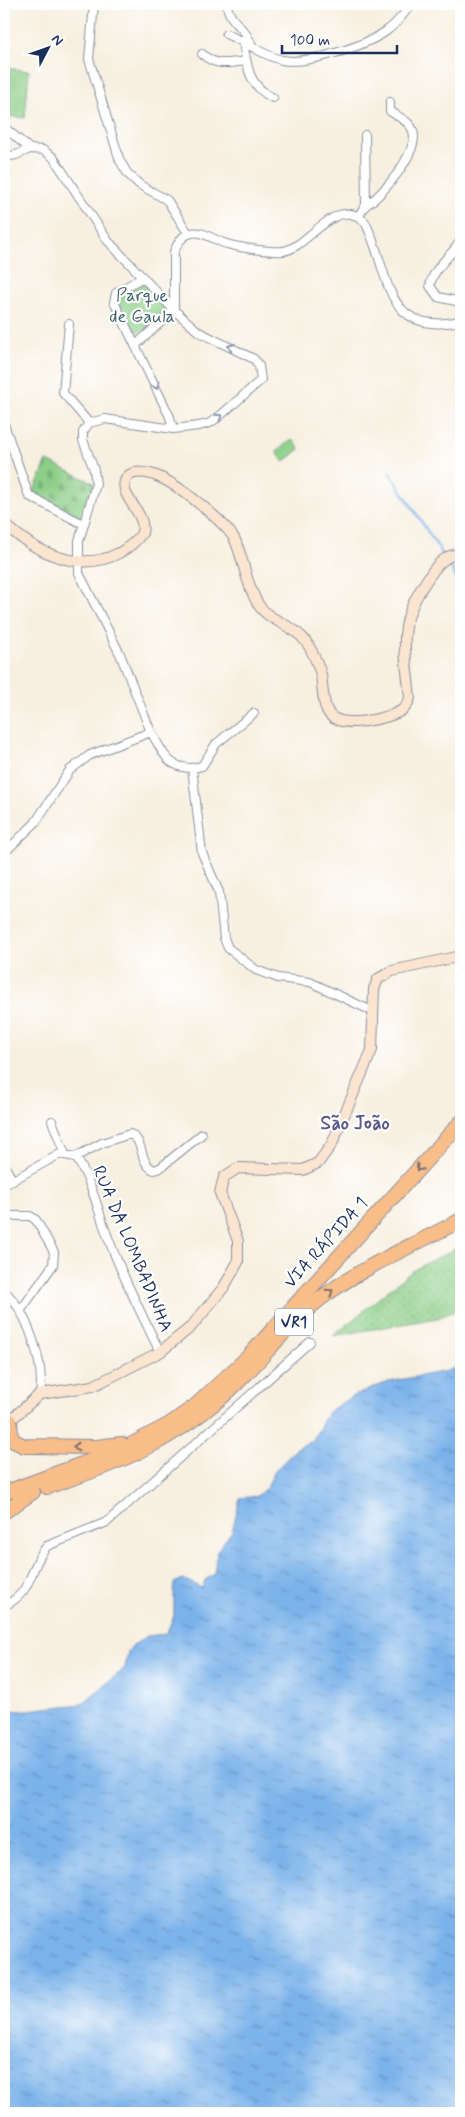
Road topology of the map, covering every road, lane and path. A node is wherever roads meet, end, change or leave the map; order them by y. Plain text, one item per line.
1 (94, 4) edge
2 (227, 4) edge
3 (411, 4) edge
4 (226, 34) dead end
5 (247, 43) junction
6 (202, 54) dead end
7 (246, 61) junction
8 (272, 98) dead end
9 (390, 102) dead end
10 (4, 127) edge
11 (365, 134) dead end
12 (30, 149) junction
13 (4, 157) edge
14 (366, 205) junction
15 (359, 216) junction
16 (188, 233) junction
17 (461, 240) edge
18 (143, 277) junction
19 (461, 302) edge
20 (174, 310) junction
21 (461, 320) edge
22 (69, 324) dead end
23 (136, 345) junction
24 (89, 423) junction
25 (4, 424) edge
26 (173, 429) junction
27 (4, 523) edge
28 (83, 524) junction
29 (457, 555) edge
30 (78, 562) junction
31 (254, 713) dead end
32 (151, 732) junction
33 (192, 768) junction
34 (4, 853) edge
35 (461, 956) edge
36 (374, 1012) junction
37 (52, 1121) dead end
38 (457, 1127) edge
39 (202, 1134) dead end
40 (65, 1154) junction
41 (75, 1157) junction
42 (4, 1165) edge
43 (13, 1181) junction
44 (4, 1185) edge
45 (4, 1216) edge
46 (460, 1220) edge
47 (4, 1291) edge
48 (21, 1310) junction
49 (310, 1342) dead end
50 (160, 1352) junction
51 (40, 1394) junction
52 (7, 1424) edge
53 (8, 1438) edge
54 (141, 1440) junction
55 (33, 1492) junction
56 (4, 1493) edge
57 (4, 1502) edge
58 (4, 1512) edge
59 (4, 1606) edge

1 - 16 street
2 - 5 street
3 - 5 street
4 - 5 street
5 - 7 street
6 - 7 street
7 - 8 street
9 - 14 street
10 - 12 street
11 - 14 street
12 - 13 street
12 - 18 street
14 - 15 street
15 - 16 street
15 - 21 street
16 - 20 street
17 - 19 street
18 - 20 street
18 - 23 street
20 - 23 street
26 -> 20 street
22 - 24 street
23 -> 26 street
24 - 26 street
24 - 28 street
25 - 28 street
27 - 30 main road
28 - 30 street
29 - 30 main road
30 - 32 street
31 - 33 street
32 - 33 street
32 - 34 street
33 - 36 street
35 - 36 main road
36 - 50 main road
37 - 40 street
38 -> 54 highway, VIA RÁPIDA 1 / VR1
39 - 41 street, RUA DA LOMBADINHA
40 - 41 street, RUA DA LOMBADINHA
40 - 43 street, RUA DA LOMBADINHA
41 - 50 street, RUA DA LOMBADINHA
42 - 43 street
43 - 44 street, RUA DA LOMBADINHA
45 - 48 street
55 -> 46 highway, VIA RÁPIDA 1 / VR1
47 - 48 street
48 - 51 street
49 - 59 street
50 - 51 main road
51 - 52 main road
52 - 53 highway
54 -> 53 highway
54 - 56 highway, VIA RÁPIDA 1 / VR1
55 - 57 highway, VIA RÁPIDA 1 / VR1
55 - 58 highway

